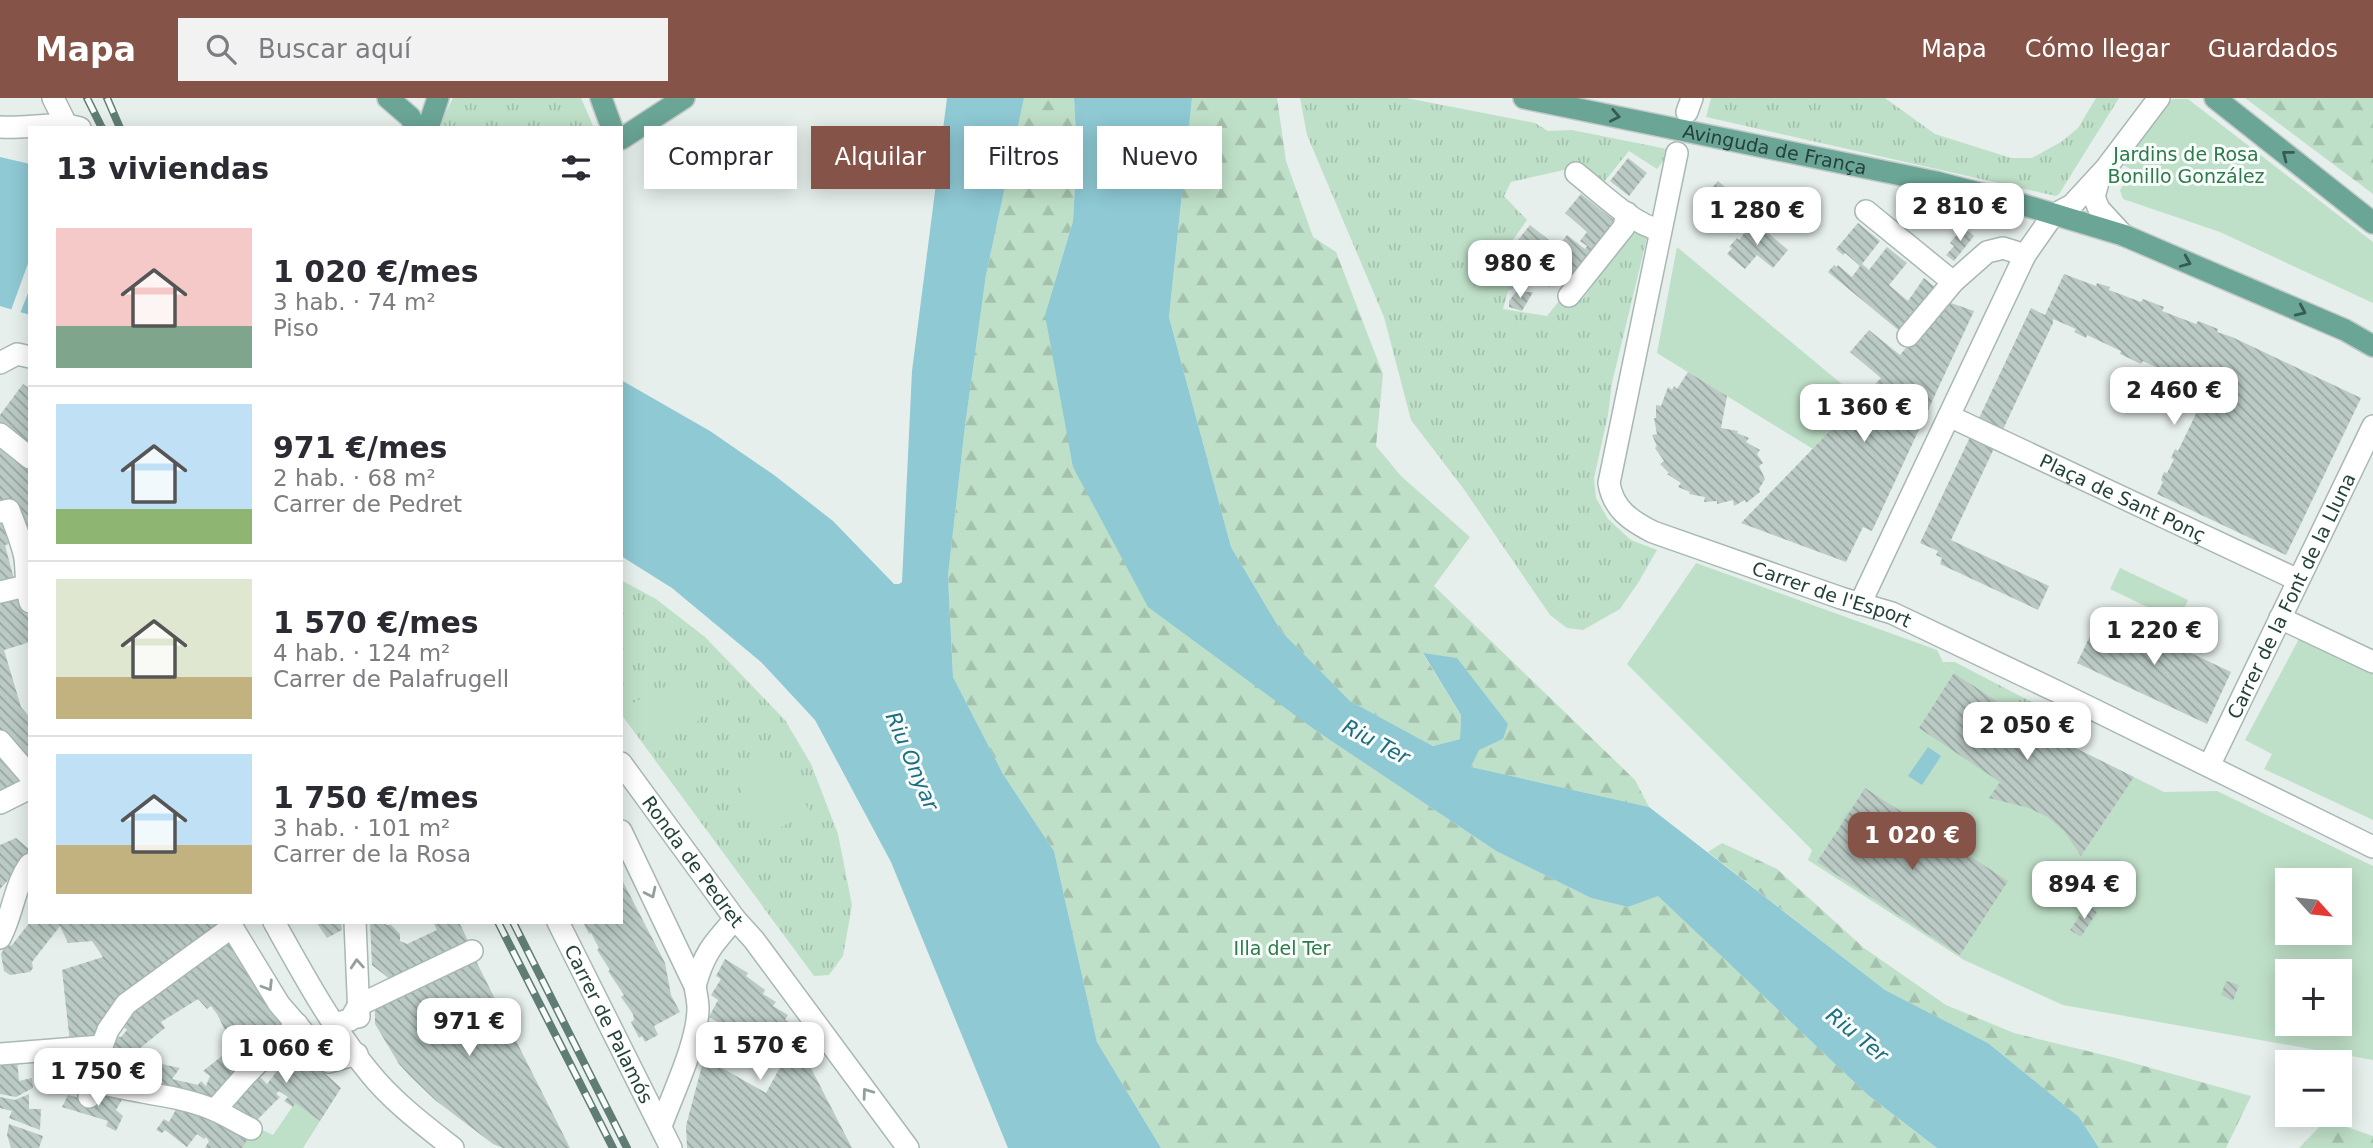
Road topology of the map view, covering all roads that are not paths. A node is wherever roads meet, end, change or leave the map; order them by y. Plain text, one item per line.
1 (53, 98) edge
2 (388, 98) edge
3 (438, 98) edge
4 (601, 98) edge
5 (684, 98) edge
6 (1524, 98) edge
7 (2159, 98) edge
8 (2215, 100) edge
9 (73, 126) edge
10 (415, 126) edge
11 (429, 126) edge
12 (611, 126) edge
13 (2, 127) edge
14 (28, 127) edge
15 (623, 138) edge
16 (1677, 152) dead end
17 (1576, 173) dead end
18 (2100, 175) junction
19 (1866, 211) dead end
20 (1627, 213) junction
21 (2053, 215) junction
22 (2373, 223) edge
23 (1660, 230) junction
24 (2123, 235) junction
25 (2025, 255) junction
26 (1953, 282) junction
27 (1569, 296) dead end
28 (2345, 330) junction
29 (2373, 335) edge
30 (1908, 336) dead end
31 (2373, 346) edge
32 (2373, 355) edge
33 (28, 357) edge
34 (0, 363) edge
35 (1949, 416) junction
36 (2373, 426) edge
37 (0, 434) edge
38 (28, 456) edge
39 (0, 512) edge
40 (25, 547) edge
41 (2298, 580) junction
42 (28, 591) edge
43 (0, 592) edge
44 (1860, 604) junction
45 (2280, 618) junction
46 (2373, 662) edge
47 (0, 741) edge
48 (2209, 765) junction
49 (28, 773) edge
50 (624, 773) edge
51 (28, 789) edge
52 (0, 803) edge
53 (623, 835) edge
54 (2373, 847) edge
55 (28, 866) edge
56 (735, 919) junction
57 (275, 924) edge
58 (355, 924) edge
59 (559, 924) edge
60 (230, 925) edge
61 (0, 938) edge
62 (676, 946) junction
63 (709, 948) junction
64 (472, 951) dead end
65 (695, 986) junction
66 (359, 1004) junction
67 (297, 1024) junction
68 (333, 1024) junction
69 (102, 1046) junction
70 (0, 1054) edge
71 (357, 1054) junction
72 (215, 1110) junction
73 (661, 1126) junction
74 (251, 1129) dead end
75 (453, 1148) edge
76 (671, 1148) edge
77 (908, 1148) edge

1 - 9 street
2 - 10 main road
3 - 11 main road
4 - 12 main road
5 - 15 main road
6 -> 21 main road, Avinguda de França
7 - 18 street
22 -> 8 main road
13 - 14 street
16 - 23 street, Carrer de l'Esport
17 - 20 street
18 - 21 street
18 - 24 street
19 - 26 street
20 - 23 street
20 - 27 street
21 - 24 main road, Avinguda de França
21 - 25 street
23 - 44 street, Carrer de l'Esport
24 -> 28 main road, Avinguda de França
25 - 26 street
25 - 35 street
26 - 30 street
28 - 29 main road
28 - 31 main road, Avinguda de França
28 - 32 main road
33 - 34 street
35 - 41 street, Plaça de Sant Ponç
35 - 44 street
36 - 41 street, Carrer de la Font de la Lluna
37 - 38 street
39 - 40 street
40 - 42 street
41 - 45 street, Carrer de la Font de la Lluna
42 - 43 street
44 - 48 street, Carrer de l'Esport
45 - 46 street
45 - 48 street, Carrer de la Font de la Lluna
47 - 49 street
48 - 54 street, Carrer de l'Esport
50 - 56 street, Ronda de Pedret
51 - 52 street
53 -> 62 street
55 - 61 street
56 - 63 street, Ronda de Pedret
77 -> 56 street
57 - 68 street
66 -> 58 street
59 - 73 street, Carrer de Palamós
60 -> 67 street
60 - 69 street
62 - 63 street, Ronda de Pedret
62 - 65 street
63 - 65 street, Ronda de Pedret
64 - 66 street
65 - 73 street
66 - 68 street
66 - 71 street
67 - 71 street
67 - 72 street
68 - 71 street
69 - 70 street
69 - 72 street
71 - 75 street
72 - 74 street
73 - 76 street, Carrer de Palamós

